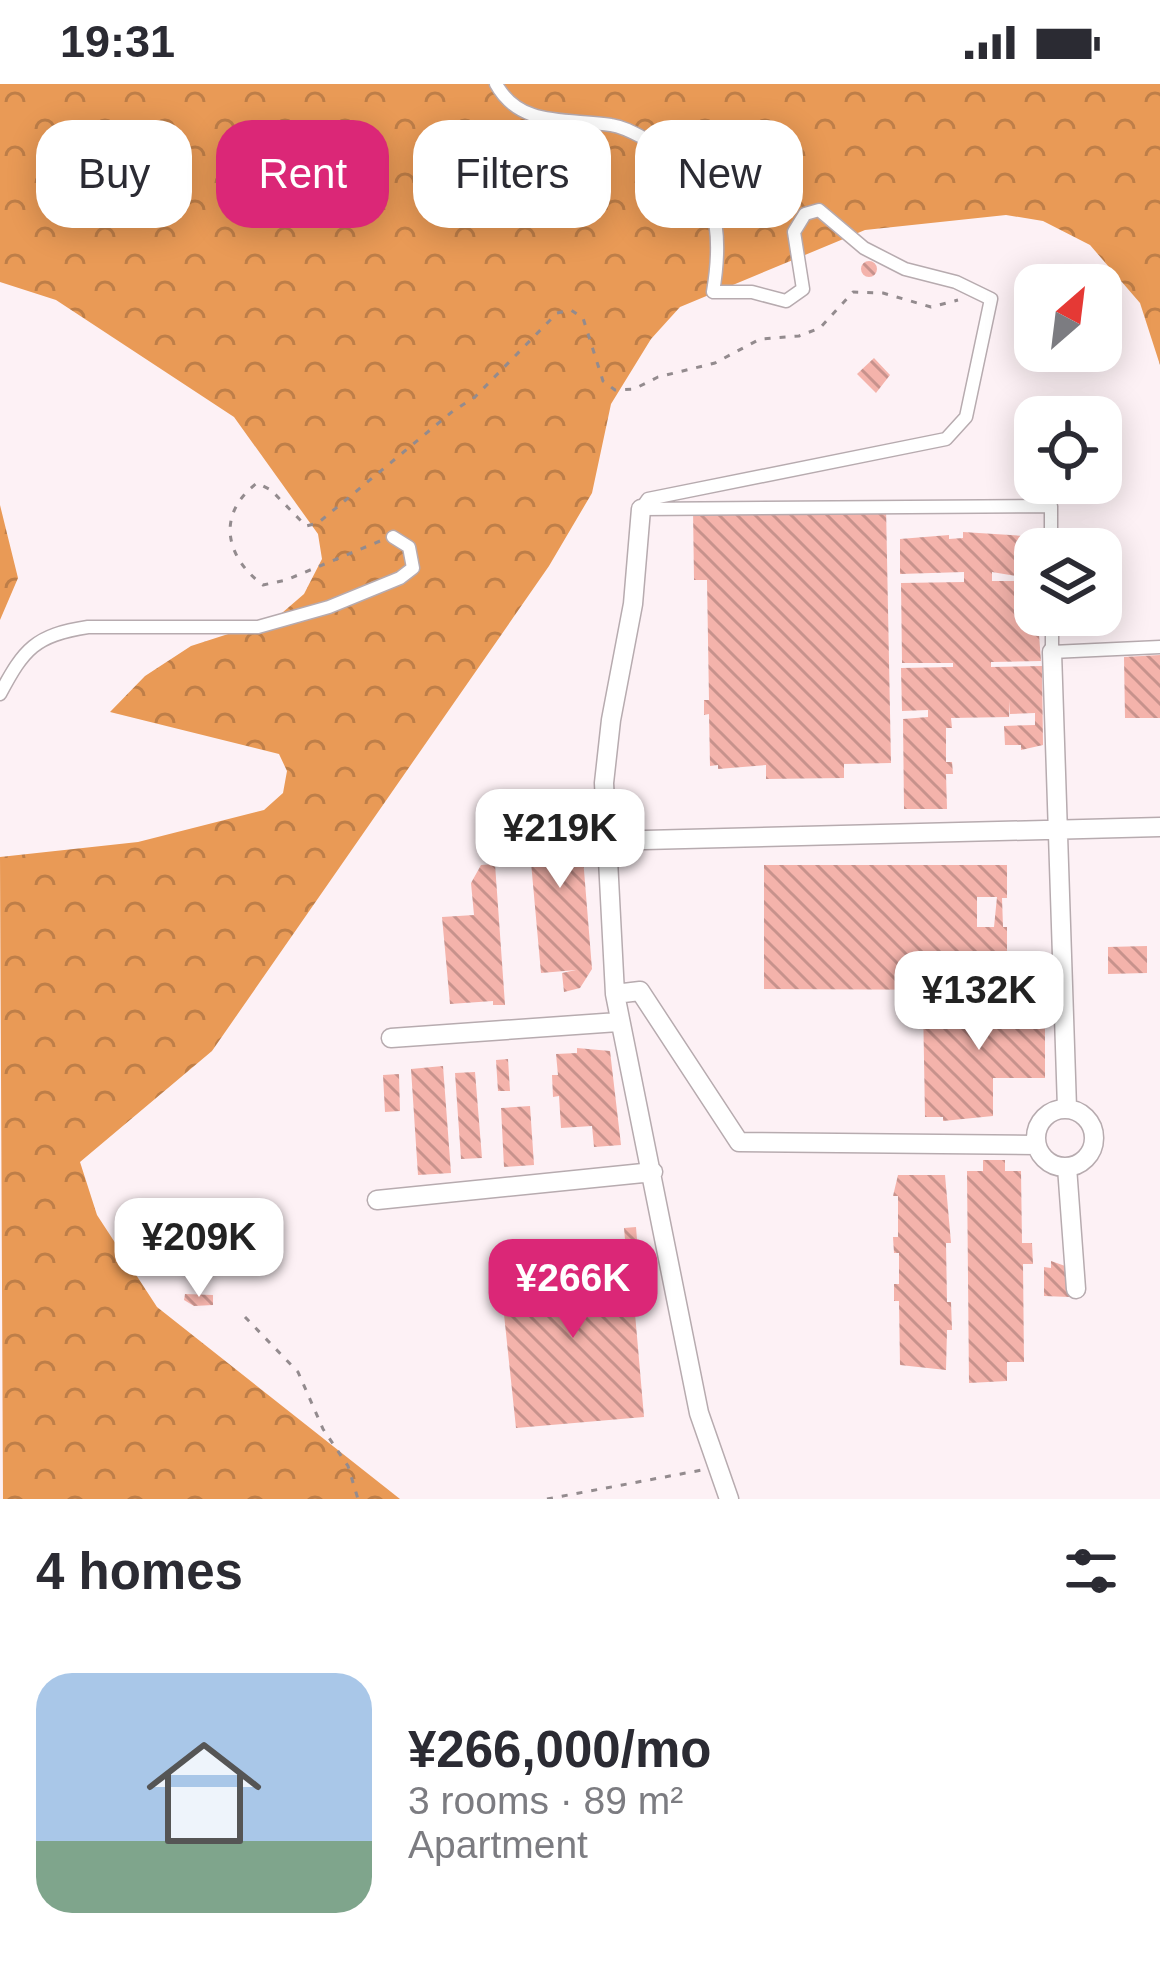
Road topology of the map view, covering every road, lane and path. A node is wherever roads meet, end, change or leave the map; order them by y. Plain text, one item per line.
1 (496, 84) edge
2 (991, 299) junction
3 (641, 509) junction
4 (1051, 528) edge
5 (393, 538) joint
6 (1052, 636) edge
7 (1160, 646) edge
8 (1052, 652) junction
9 (0, 694) edge
10 (1160, 826) edge
11 (1057, 831) junction
12 (605, 841) junction
13 (614, 994) junction
14 (618, 1022) junction
15 (391, 1038) dead end
16 (1067, 1108) junction
17 (1036, 1145) junction
18 (1067, 1167) junction
19 (653, 1172) junction
20 (377, 1199) dead end
21 (1076, 1289) dead end
22 (244, 1317) dead end
23 (715, 1468) junction
24 (358, 1499) edge
25 (547, 1499) edge
26 (729, 1499) edge

1 - 2 street
2 - 3 street
2 - 5 path
3 - 4 street
3 - 12 street
5 - 9 street
6 - 8 street
7 - 8 street
8 - 11 street
10 - 11 street
11 - 12 street
11 - 16 street
12 - 13 street
13 - 14 street
13 - 17 street
14 - 15 street
14 - 19 street
16 - 17 street
16 - 18 street
17 - 18 street
18 - 21 street
19 - 20 street
19 - 23 street
22 - 24 path
23 - 25 path
23 - 26 street

